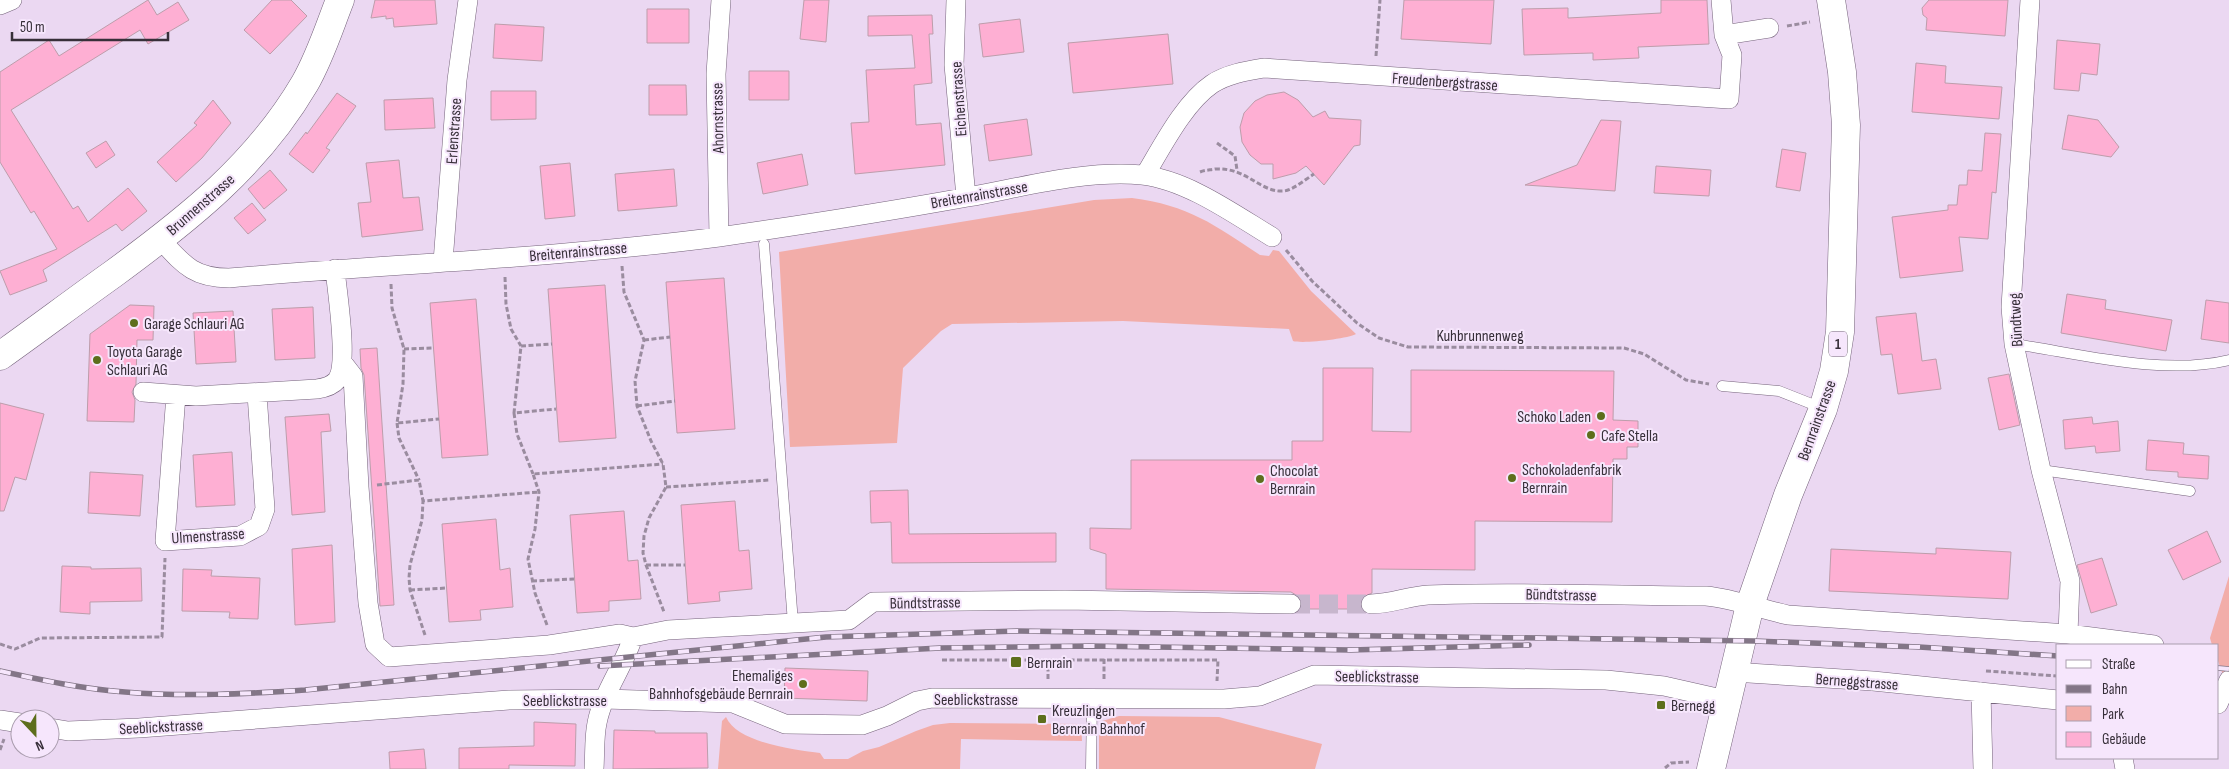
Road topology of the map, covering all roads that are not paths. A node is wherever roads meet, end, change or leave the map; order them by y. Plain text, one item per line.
1 (12, 0) edge
2 (340, 0) edge
3 (468, 0) edge
4 (721, 0) edge
5 (956, 0) edge
6 (1721, 0) edge
7 (2030, 0) edge
8 (0, 5) edge
9 (1833, 9) edge
10 (1769, 28) road end
11 (1724, 35) junction
12 (1145, 175) junction
13 (966, 197) junction
14 (719, 237) junction
15 (1272, 237) road end
16 (160, 239) junction
17 (764, 244) dead end
18 (443, 262) junction
19 (335, 269) junction
20 (2014, 344) junction
21 (0, 356) edge
22 (2229, 360) edge
23 (343, 363) junction
24 (1722, 386) road end
25 (143, 392) dead end
26 (257, 394) junction
27 (176, 395) junction
28 (1823, 408) junction
29 (2041, 470) junction
30 (2190, 492) dead end
31 (1291, 604) tunnel mouth
32 (1372, 604) tunnel mouth
33 (1750, 605) junction
34 (793, 623) junction
35 (2068, 634) junction
36 (633, 637) junction
37 (2146, 644) edge
38 (1733, 672) junction
39 (2229, 680) edge
40 (1982, 692) junction
41 (605, 699) junction
42 (1092, 699) junction
43 (1726, 700) junction
44 (2056, 700) edge
45 (2219, 702) edge
46 (60, 730) edge
47 (1704, 766) edge
48 (594, 769) edge
49 (1091, 769) edge
50 (1983, 769) edge

1 - 8 street
2 - 16 main road, Brunnenstrasse
3 - 18 street, Erlenstrasse
4 - 14 street, Ahornstrasse
5 - 13 street, Eichenstrasse
6 - 11 street, Freudenbergstrasse
7 - 20 street, Bündtweg
9 - 28 main road, Bernrainstrasse / 1
10 - 11 street
11 - 12 street, Freudenbergstrasse
12 - 13 street, Breitenrainstrasse
12 - 15 street, Breitenrainstrasse
13 - 14 street, Breitenrainstrasse
14 - 18 street, Breitenrainstrasse
16 - 19 street, Breitenrainstrasse
16 - 21 main road, Brunnenstrasse
17 - 34 lane
18 - 19 street, Breitenrainstrasse
19 - 23 street
20 - 22 lane
20 - 29 street, Bündtweg
23 - 26 street
23 - 36 street, Bündtstrasse
24 - 28 lane
25 - 27 street
26 - 27 street
26 - 27 street, Ulmenstrasse
28 - 33 main road, Bernrainstrasse / 1
29 - 30 lane
29 - 35 street, Bündtweg
31 - 34 street, Bündtstrasse
32 - 33 street, Bündtstrasse
33 - 35 street
33 - 38 main road, Bernrainstrasse / 1
34 - 36 street, Bündtstrasse
35 - 37 street
36 - 41 street
38 - 40 street, Berneggstrasse
38 - 43 main road, Bernrainstrasse / 1
39 - 45 street
40 - 44 street, Berneggstrasse
40 - 50 street
41 - 42 street, Seeblickstrasse
41 - 46 street, Seeblickstrasse
41 - 48 street
42 - 43 street, Seeblickstrasse
42 - 49 lane
43 - 47 main road, Bernrainstrasse / 1

